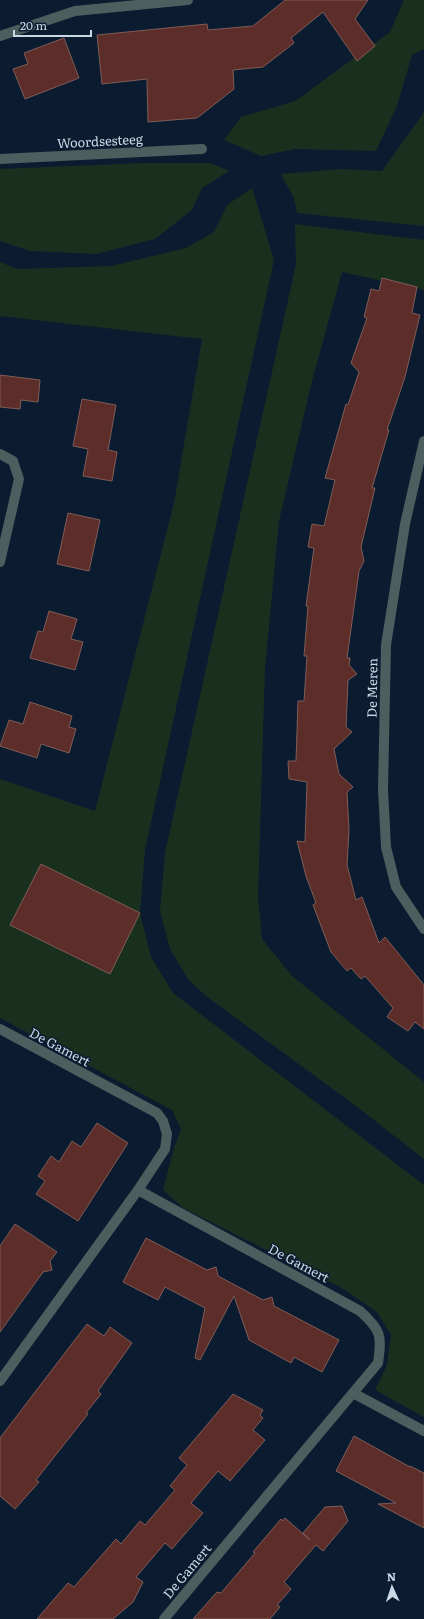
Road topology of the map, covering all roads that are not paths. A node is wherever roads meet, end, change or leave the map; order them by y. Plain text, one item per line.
1 (188, 0) edge
2 (0, 36) edge
3 (202, 149) dead end
4 (0, 159) edge
5 (424, 441) edge
6 (0, 454) edge
7 (0, 562) edge
8 (424, 929) edge
9 (0, 1029) edge
10 (138, 1190) junction
11 (0, 1381) edge
12 (353, 1393) junction
13 (424, 1432) edge
14 (164, 1619) edge

1 - 2 street
3 - 4 street, Woordsesteeg
5 - 8 street, De Meren
6 - 7 street
9 - 10 street, De Gamert
10 - 11 street, De Gamert
10 - 12 street, De Gamert
12 - 13 street
12 - 14 street, De Gamert

